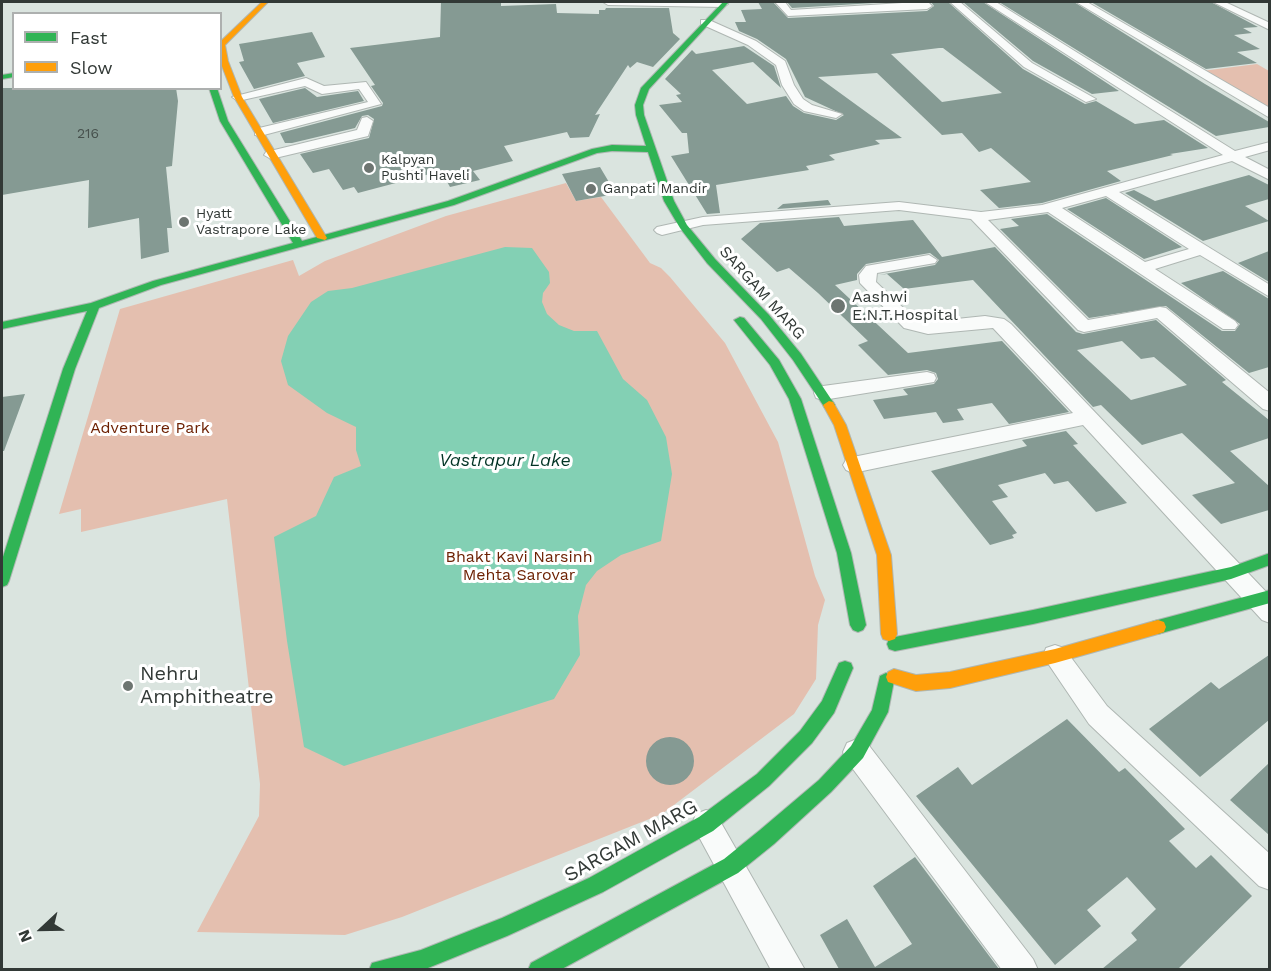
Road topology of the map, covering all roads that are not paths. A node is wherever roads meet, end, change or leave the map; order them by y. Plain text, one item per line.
1 (254, 2) edge
2 (265, 2) edge
3 (609, 2) edge
4 (780, 2) edge
5 (923, 2) edge
6 (955, 2) edge
7 (990, 2) edge
8 (1082, 2) edge
9 (1218, 2) edge
10 (719, 3) edge
11 (853, 6) edge
12 (705, 22) junction
13 (1269, 27) edge
14 (222, 29) edge
15 (222, 44) edge
16 (222, 50) edge
17 (214, 90) edge
18 (238, 97) junction
19 (1090, 99) dead end
20 (836, 114) dead end
21 (1269, 114) edge
22 (367, 122) dead end
23 (260, 132) junction
24 (1269, 146) edge
25 (651, 151) junction
26 (633, 154) junction
27 (271, 155) junction
28 (1234, 157) junction
29 (556, 167) junction
30 (1269, 176) edge
31 (1108, 192) junction
32 (1050, 207) junction
33 (975, 215) junction
34 (660, 225) joint
35 (682, 226) junction
36 (322, 237) junction
37 (299, 244) junction
38 (675, 246) dead end
39 (1201, 250) junction
40 (929, 261) dead end
41 (1142, 268) junction
42 (1269, 292) edge
43 (727, 305) dead end
44 (94, 306) junction
45 (2, 325) edge
46 (1229, 325) dead end
47 (927, 378) dead end
48 (823, 393) junction
49 (1265, 394) edge
50 (1088, 417) junction
51 (823, 427) junction
52 (853, 465) junction
53 (1269, 559) edge
54 (1231, 573) junction
55 (2, 581) edge
56 (1266, 603) edge
57 (873, 631) junction
58 (838, 654) dead end
59 (1055, 656) junction
60 (846, 668) junction
61 (890, 679) junction
62 (857, 752) junction
63 (706, 824) junction
64 (730, 866) junction
65 (1269, 875) edge
66 (379, 969) edge
67 (537, 969) edge
68 (789, 969) edge
69 (1022, 969) edge

1 - 14 street
2 - 15 street
3 - 10 street
4 - 11 street
5 - 11 street
6 - 19 street
7 - 28 street
8 - 21 street
9 - 13 street
10 - 12 street, SARGAM MARG
10 - 26 street
12 - 20 street
12 - 25 street, SARGAM MARG
16 - 18 street
17 - 37 street
18 - 23 street
18 - 23 street
22 - 27 street
23 - 27 street
24 - 28 street
25 - 26 street
25 - 35 street, SARGAM MARG
26 - 29 street
26 - 29 street
27 - 36 street
28 - 30 street
28 - 31 street
29 - 36 street
31 - 32 street
31 - 39 street
32 - 33 street
32 - 41 street
33 - 35 street
33 - 49 street
34 - 35 street
34 - 38 street
35 - 48 street, SARGAM MARG
36 - 37 street
37 - 44 street
39 - 41 street
39 - 42 street
40 - 50 street
41 - 46 street
43 - 51 street, SARGAM MARG
44 - 45 street
44 - 55 street
47 - 48 street
48 - 51 street, SARGAM MARG
50 - 52 street
50 - 54 street
51 - 52 street, SARGAM MARG
51 - 57 street, SARGAM MARG
52 - 57 street, SARGAM MARG
53 - 54 street
54 - 56 street
54 - 57 street
56 - 59 street
57 - 61 street
58 - 60 street
59 - 61 street
59 - 65 street
60 - 61 street
60 - 63 street, SARGAM MARG
61 - 62 street
62 - 64 street
62 - 69 street
63 - 64 street
63 - 66 street, SARGAM MARG
64 - 67 street
64 - 68 street

